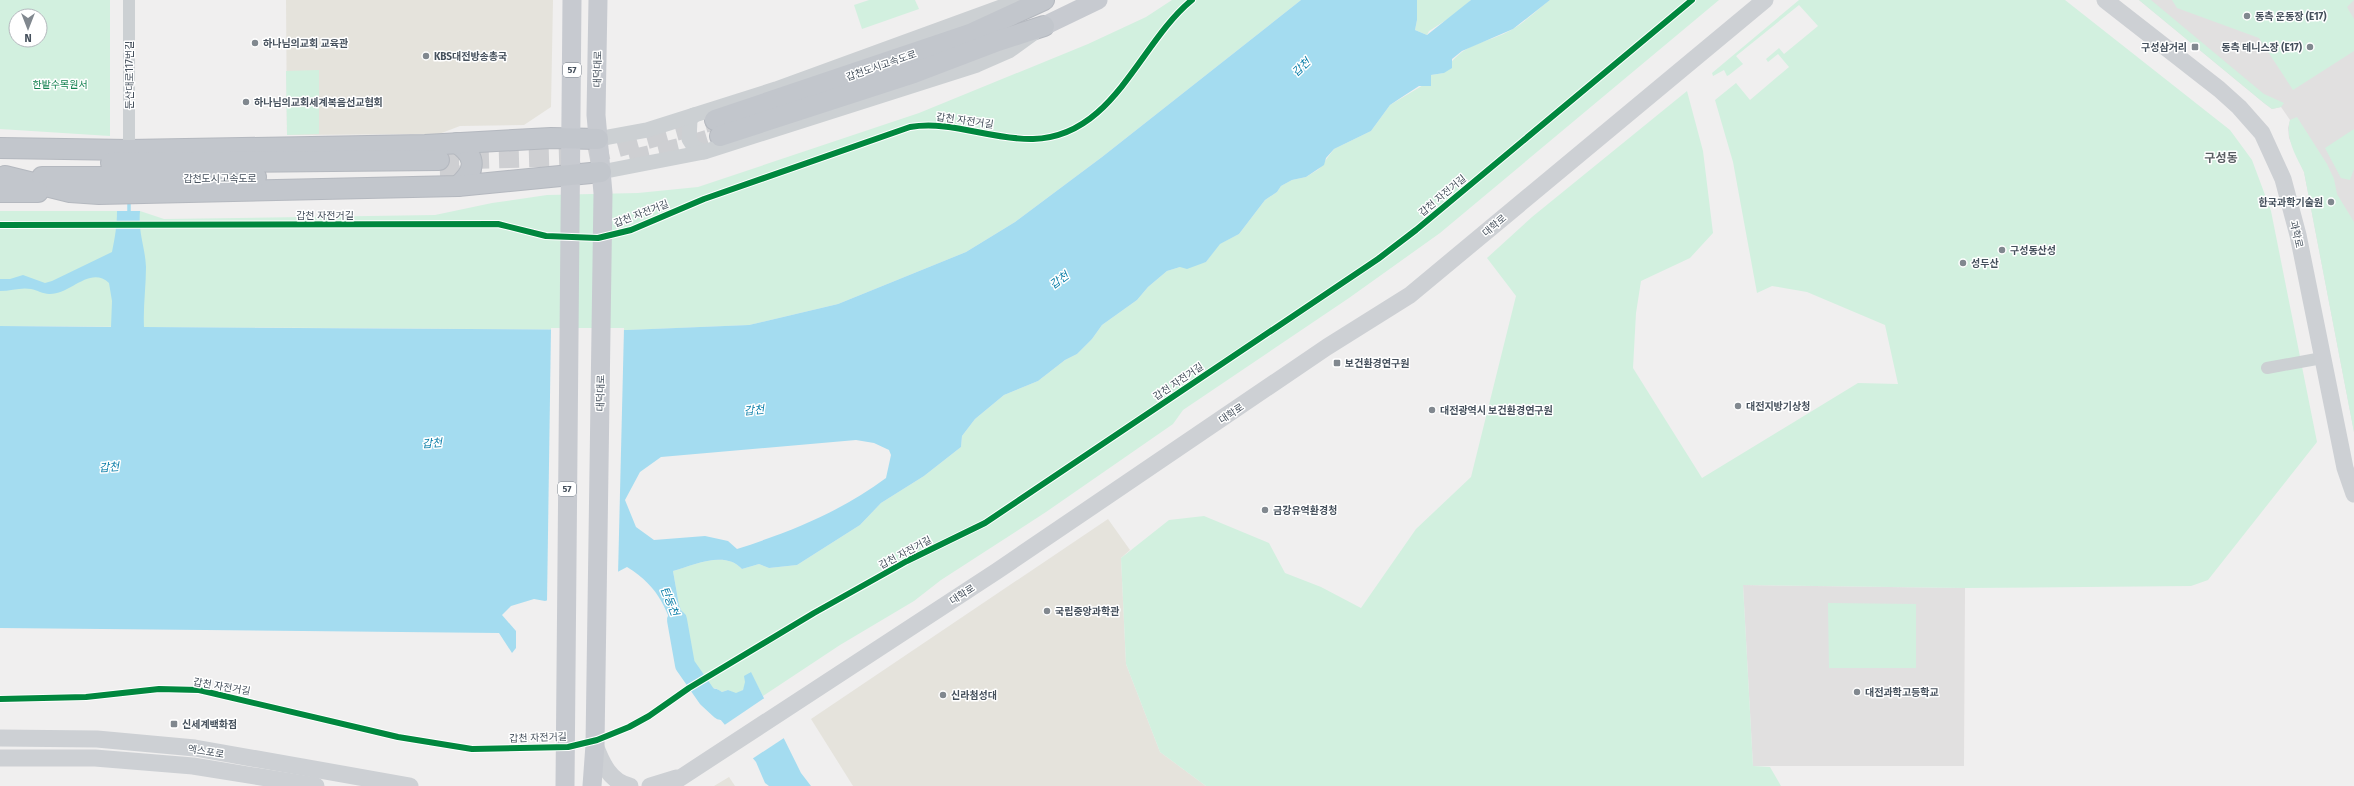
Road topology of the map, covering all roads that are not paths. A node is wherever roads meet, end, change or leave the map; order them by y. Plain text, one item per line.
1 (129, 0) edge
2 (572, 0) edge
3 (598, 0) edge
4 (1020, 0) edge
5 (1044, 0) edge
6 (1098, 0) edge
7 (1765, 0) edge
8 (2105, 0) edge
9 (1044, 26) junction
10 (694, 114) junction
11 (598, 139) junction
12 (571, 140) junction
13 (457, 143) junction
14 (0, 148) edge
15 (129, 150) junction
16 (704, 152) junction
17 (440, 168) tunnel mouth
18 (601, 172) junction
19 (1, 176) edge
20 (569, 184) junction
21 (458, 186) junction
22 (2322, 358) junction
23 (2267, 368) dead end
24 (2354, 494) edge
25 (0, 738) edge
26 (595, 745) junction
27 (0, 758) edge
28 (688, 773) junction
29 (626, 785) edge
30 (316, 786) edge
31 (410, 786) edge
32 (565, 786) edge
33 (592, 786) edge
34 (650, 786) edge
35 (668, 786) edge

1 - 15 street, 둔산대로117번길
2 - 12 main road, 57
3 - 11 main road, 대덕대로
4 - 10 street
5 - 9 highway, 갑천도시고속도로
6 - 9 main road
7 - 28 main road, 대학로
8 - 22 main road, 과학로
9 - 16 street
10 - 11 street
10 - 16 street
11 - 12 highway
11 - 18 main road, 대덕대로
12 - 13 highway
12 - 20 main road, 57
13 - 15 highway
13 - 21 highway
14 - 15 highway
16 - 18 street
17 - 19 highway, 갑천도시고속도로
18 - 20 highway
18 - 26 main road, 대덕대로
19 - 21 highway
20 - 21 highway
20 - 32 main road, 57
22 - 23 street
22 - 24 main road, 과학로
25 - 31 main road, 엑스포로
26 - 29 main road
26 - 33 main road, 대덕대로
27 - 30 main road, 엑스포로
28 - 34 main road
28 - 35 main road, 대학로

